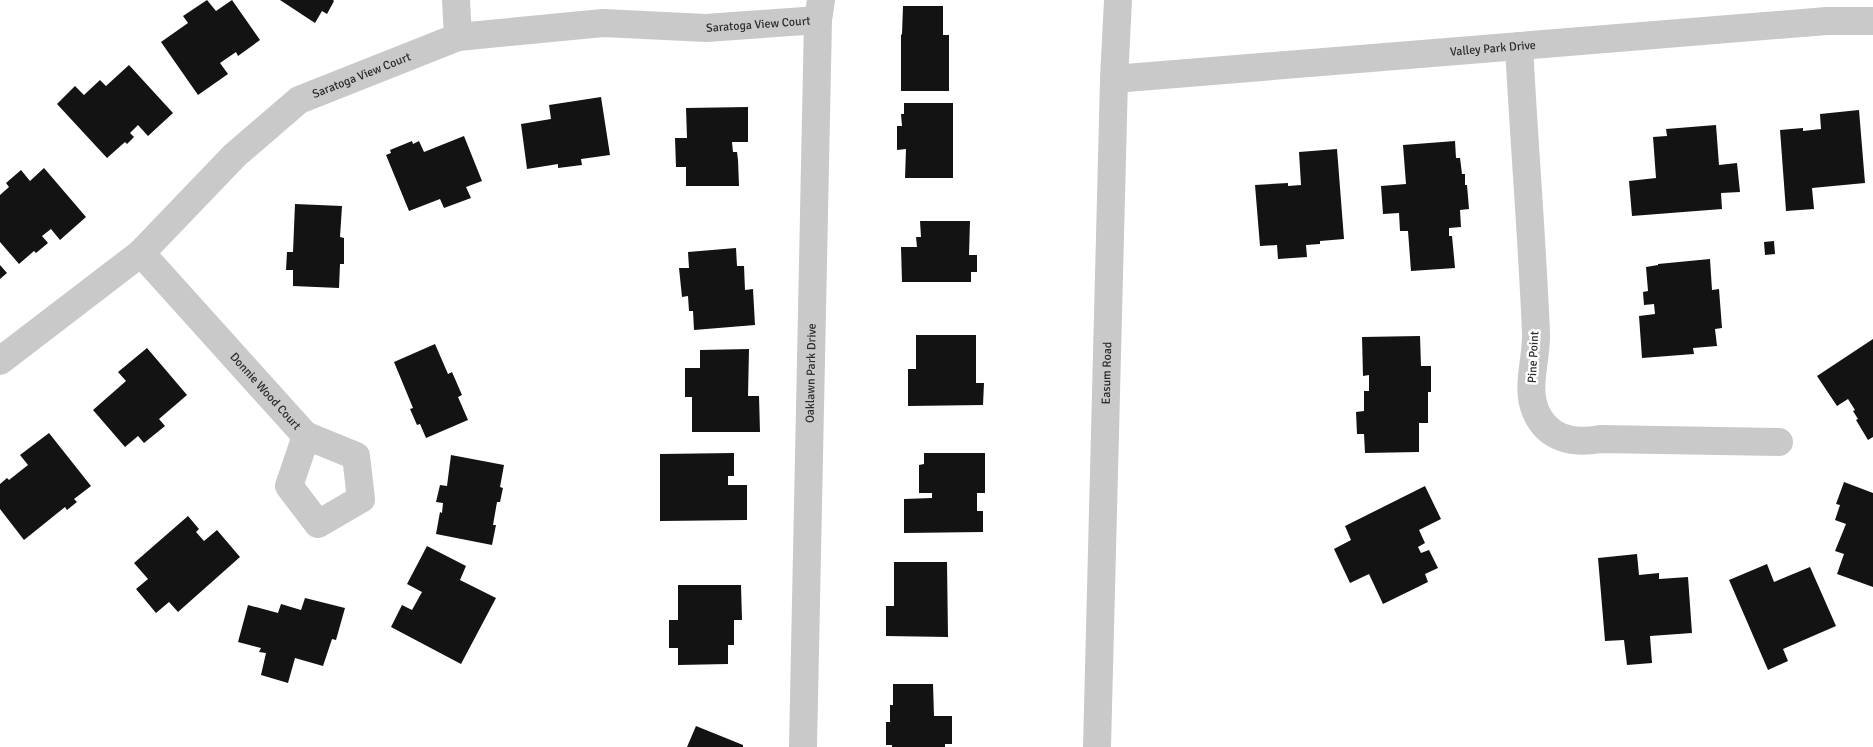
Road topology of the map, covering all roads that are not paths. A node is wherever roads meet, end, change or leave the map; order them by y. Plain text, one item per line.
1 (456, 0) edge
2 (1118, 0) edge
3 (820, 10) edge
4 (1873, 21) edge
5 (458, 37) junction
6 (1519, 46) junction
7 (1114, 79) junction
8 (141, 253) junction
9 (0, 360) edge
10 (307, 436) dead end
11 (1779, 442) dead end
12 (803, 747) edge
13 (1097, 747) edge

1 - 5 street
2 - 7 street, Easum Road
3 - 5 street, Saratoga View Court
3 - 12 street, Oaklawn Park Drive
4 - 6 street, Valley Park Drive
5 - 8 street, Saratoga View Court
6 - 7 street, Valley Park Drive
6 - 11 street, Pine Point
7 - 13 street, Easum Road
8 - 9 street, Saratoga View Court
8 - 10 street, Donnie Wood Court

